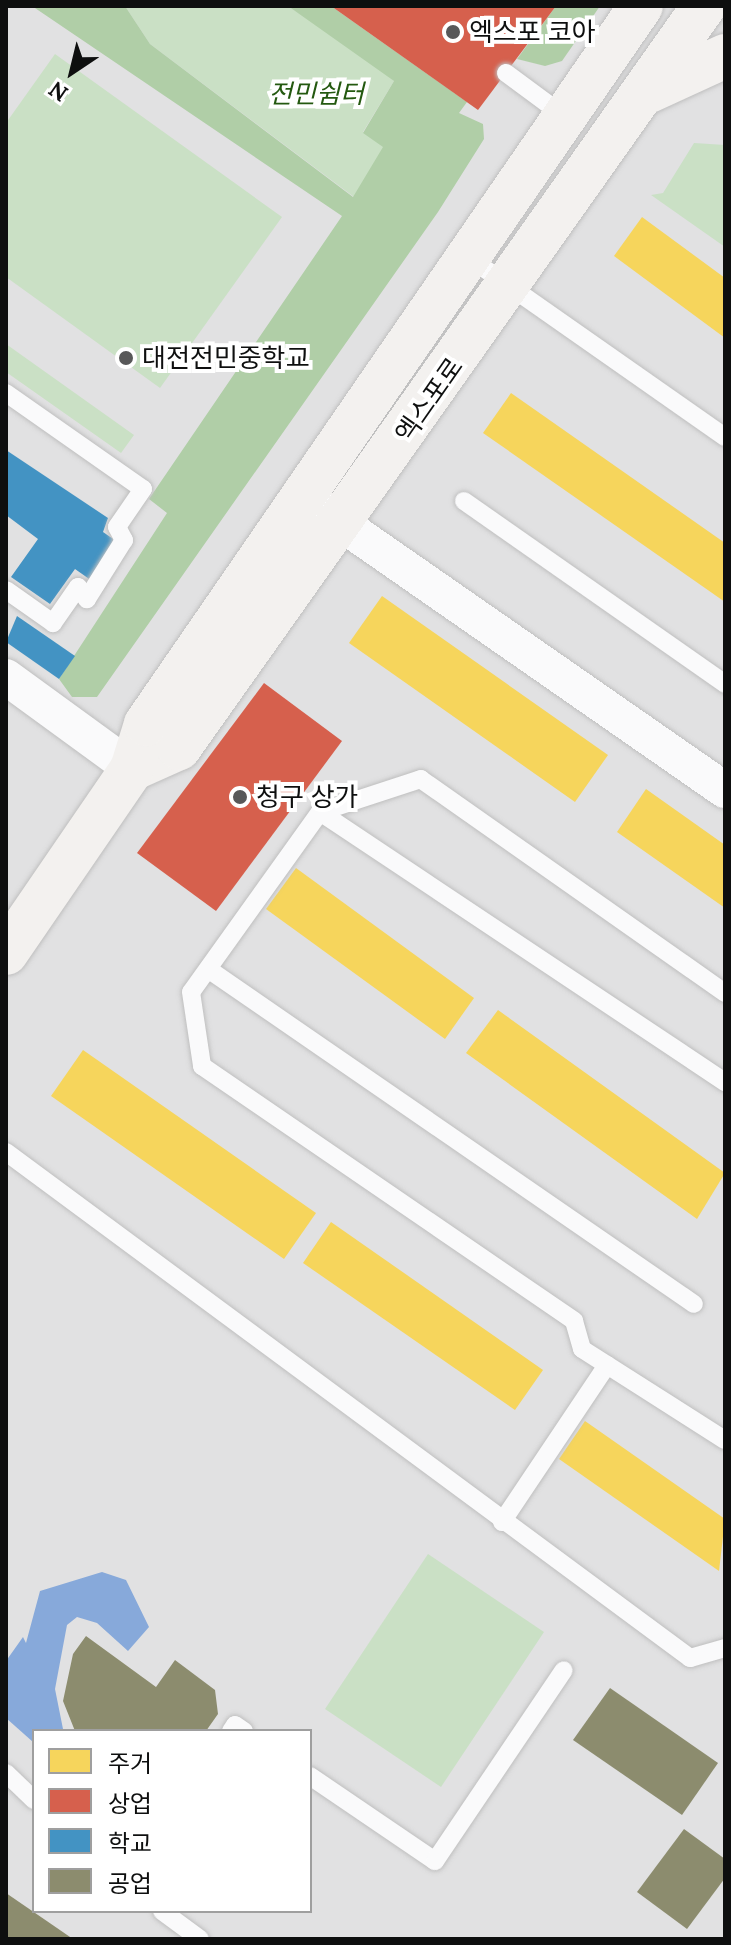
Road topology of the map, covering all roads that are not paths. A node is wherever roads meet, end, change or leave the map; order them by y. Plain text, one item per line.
1 (641, 6) edge
2 (704, 6) edge
3 (725, 56) edge
4 (506, 73) dead end
5 (640, 96) junction
6 (563, 115) junction
7 (468, 257) junction
8 (509, 286) junction
9 (6, 393) edge
10 (725, 437) edge
11 (301, 498) junction
12 (464, 501) dead end
13 (342, 523) junction
14 (6, 590) edge
15 (6, 677) edge
16 (725, 684) edge
17 (132, 769) junction
18 (725, 790) edge
19 (320, 812) junction
20 (6, 953) edge
21 (208, 969) junction
22 (725, 993) edge
23 (725, 1082) edge
24 (6, 1152) edge
25 (694, 1304) dead end
26 (607, 1365) junction
27 (725, 1440) edge
28 (502, 1522) junction
29 (725, 1648) edge
30 (564, 1670) dead end
31 (6, 1773) edge
32 (312, 1777) edge
33 (32, 1798) edge
34 (165, 1913) edge
35 (200, 1939) edge

1 - 6 main road, 엑스포로
2 - 5 main road, 엑스포로
3 - 5 main road
4 - 6 lane
5 - 8 main road, 엑스포로
6 - 7 main road, 엑스포로
7 - 8 lane
7 - 11 main road, 엑스포로
8 - 10 lane
8 - 13 main road, 엑스포로
9 - 14 lane
11 - 13 street
11 - 17 main road, 엑스포로
12 - 16 lane
13 - 17 main road, 엑스포로
13 - 18 street
15 - 17 street
17 - 20 main road, 엑스포로
19 - 21 lane
19 - 22 lane
19 - 23 lane
21 - 25 lane
21 - 26 lane
24 - 28 lane
26 - 27 lane
26 - 28 lane
28 - 29 lane
30 - 32 lane
31 - 33 lane
34 - 35 lane

